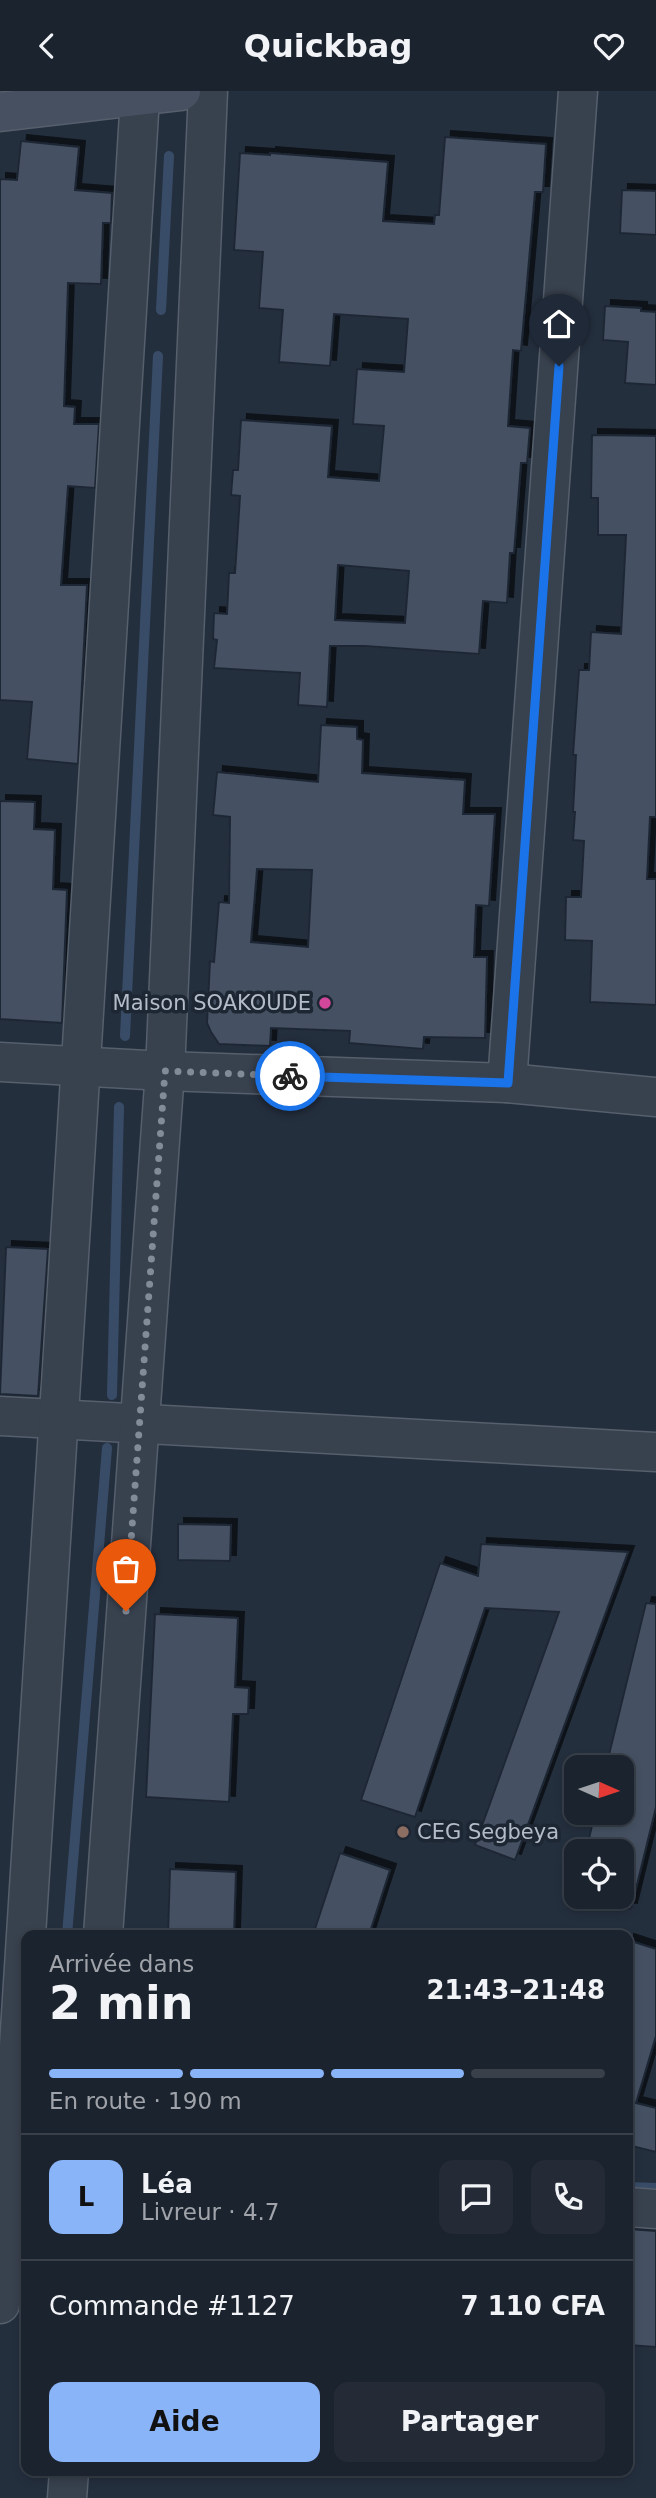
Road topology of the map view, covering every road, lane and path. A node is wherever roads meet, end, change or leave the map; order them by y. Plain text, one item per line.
1 (181, 91) edge
2 (208, 91) edge
3 (579, 91) edge
4 (140, 97) junction
5 (0, 112) edge
6 (0, 1062) edge
7 (80, 1066) junction
8 (165, 1071) junction
9 (508, 1083) junction
10 (656, 1097) edge
11 (0, 1416) edge
12 (59, 1420) junction
13 (139, 1422) junction
14 (656, 1452) edge
15 (27, 1930) edge
16 (103, 1930) edge
17 (21, 2016) edge
18 (13, 2142) edge
19 (633, 2207) edge
20 (656, 2209) edge
21 (0, 2304) edge
22 (69, 2476) edge
23 (67, 2498) edge

1 - 4 main road
2 - 8 street
3 - 9 street
4 - 5 main road
4 - 7 street
6 - 7 street
7 - 8 street
7 - 12 street
8 - 9 street
8 - 13 street
9 - 10 street
11 - 12 street
12 - 13 street
12 - 15 street
13 - 14 street
13 - 16 street
17 - 18 street
18 - 21 street
19 - 20 street
22 - 23 street

